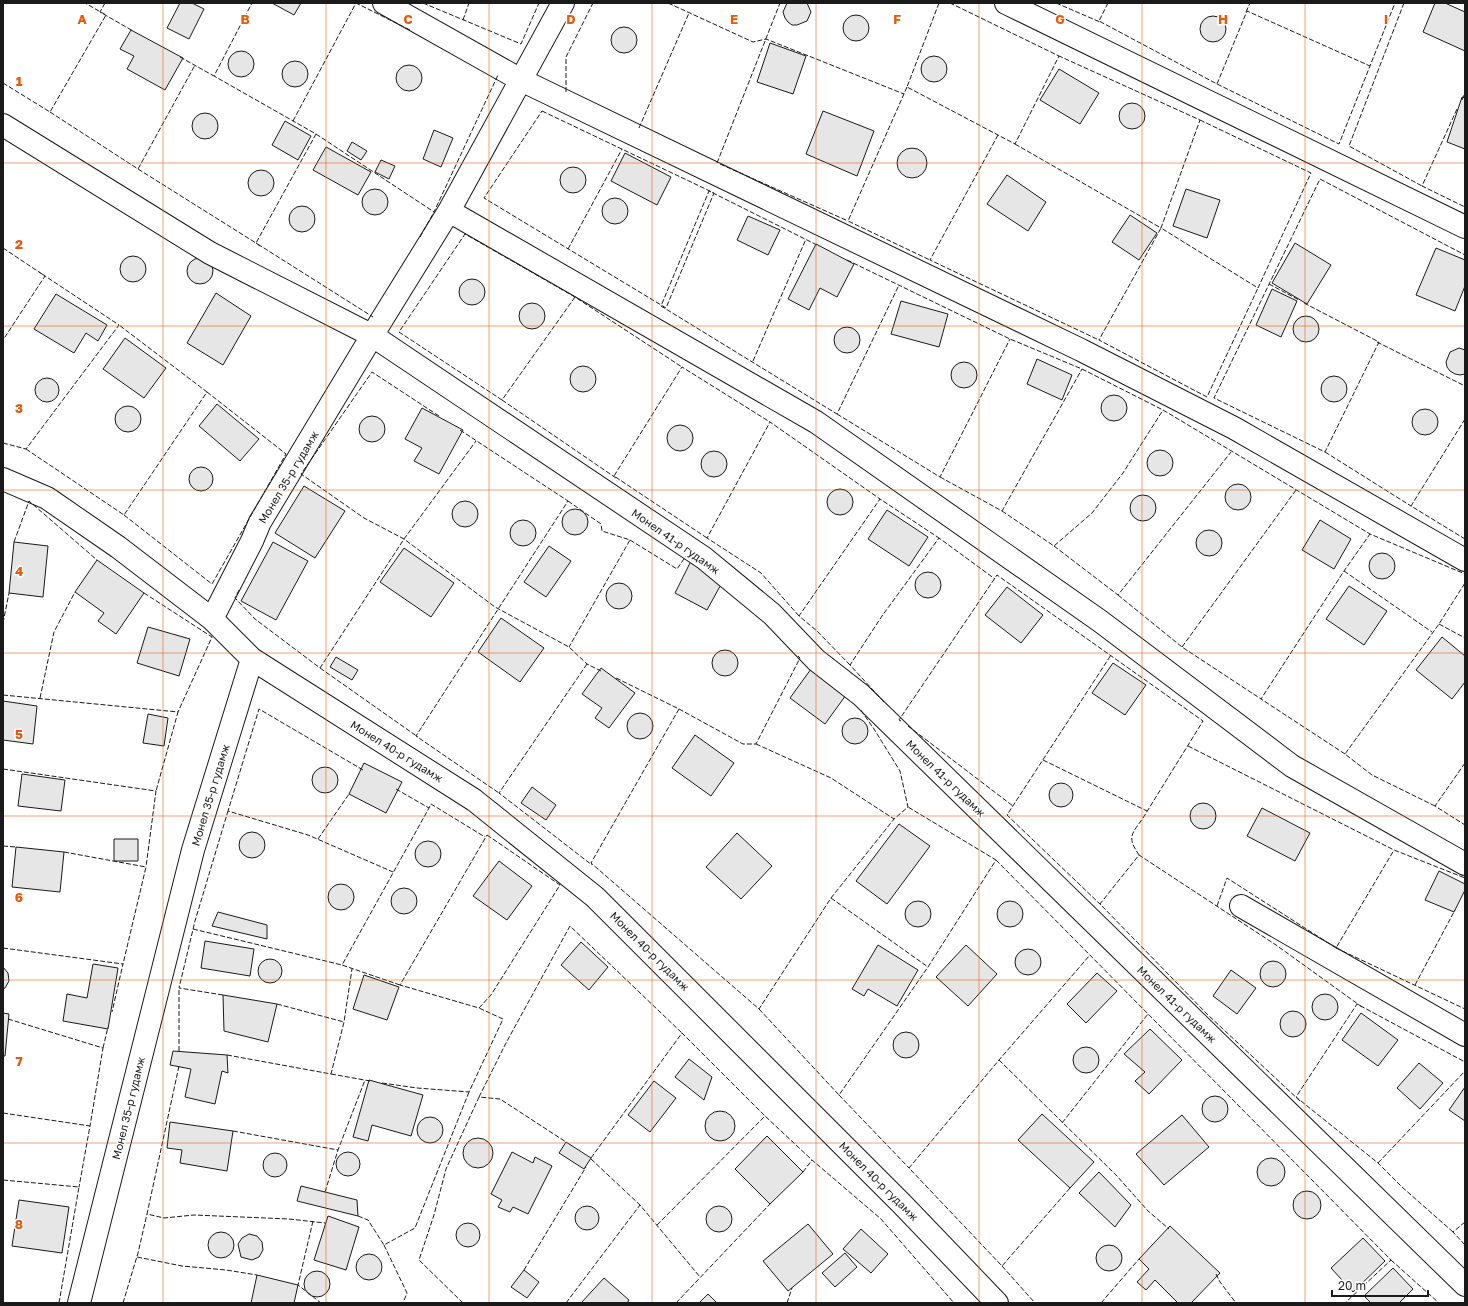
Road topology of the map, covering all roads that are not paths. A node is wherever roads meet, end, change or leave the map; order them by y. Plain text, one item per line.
1 (384, 3) edge
2 (563, 3) edge
3 (1006, 3) edge
4 (521, 80) junction
5 (3, 125) edge
6 (449, 211) junction
7 (1465, 227) edge
8 (373, 336) junction
9 (3, 479) edge
10 (1465, 560) edge
11 (212, 619) junction
12 (252, 660) junction
13 (1465, 864) edge
14 (1241, 906) dead end
15 (1465, 1035) edge
16 (1465, 1285) edge
17 (79, 1303) edge
18 (997, 1303) edge

1 - 4 street
2 - 4 street, Монел 35-р гудамж
3 - 7 street
4 - 6 street, Монел 35-р гудамж
4 - 10 street
5 - 8 street, Монел 41-р гудамж
6 - 8 street, Монел 35-р гудамж
6 - 13 street
8 - 11 street, Монел 35-р гудамж
8 - 16 street, Монел 41-р гудамж
9 - 11 street
11 - 12 street
12 - 17 street, Монел 35-р гудамж
12 - 18 street, Монел 40-р гудамж
14 - 15 street

